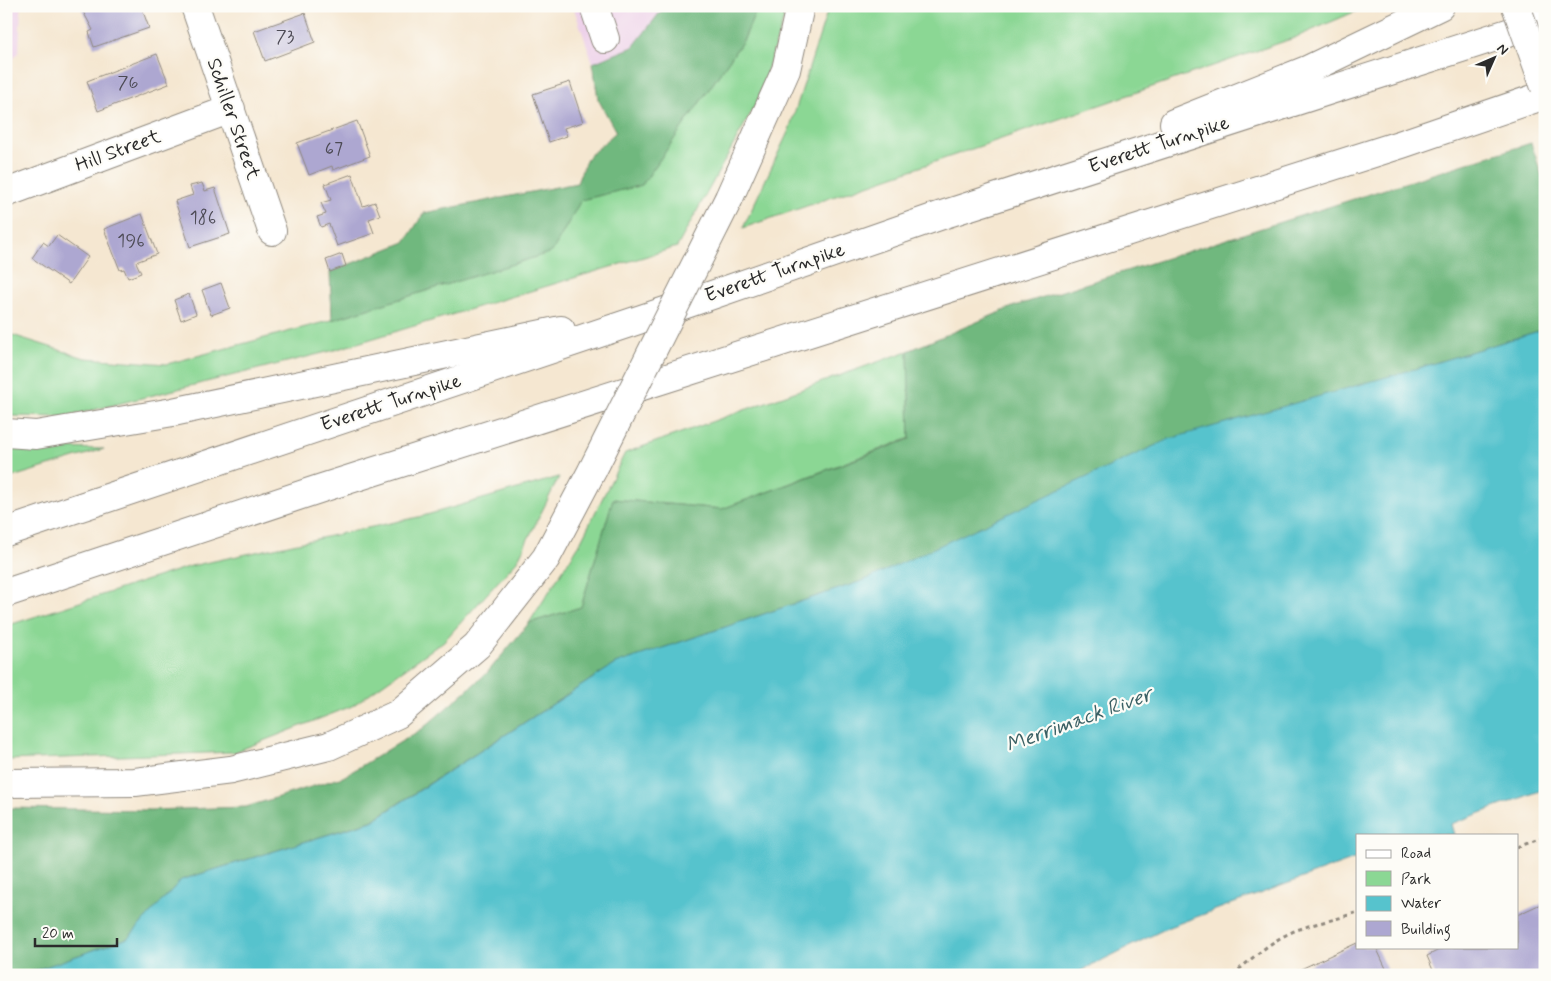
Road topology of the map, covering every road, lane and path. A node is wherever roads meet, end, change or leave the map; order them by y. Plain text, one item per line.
1 (195, 6) edge
2 (594, 6) edge
3 (800, 6) edge
4 (1440, 6) edge
5 (1516, 6) edge
6 (1545, 21) edge
7 (605, 39) dead end
8 (1545, 87) edge
9 (1545, 95) edge
10 (230, 110) junction
11 (6, 193) edge
12 (942, 215) junction
13 (272, 231) dead end
14 (689, 303) junction
15 (6, 433) edge
16 (6, 532) edge
17 (6, 593) edge
18 (6, 783) edge
19 (1545, 837) edge
20 (1518, 847) edge
21 (1356, 912) edge
22 (1233, 975) edge

1 - 10 main road, Schiller Street
2 - 7 main road
3 - 18 main road, bridge
4 - 12 main road
5 - 8 main road, bridge
6 - 12 main road, Everett Turnpike
9 - 17 main road
10 - 11 main road, Hill Street
10 - 13 main road, Schiller Street
12 - 14 main road, Everett Turnpike
14 - 15 main road
14 - 16 main road, Everett Turnpike
19 - 20 path
21 - 22 path

